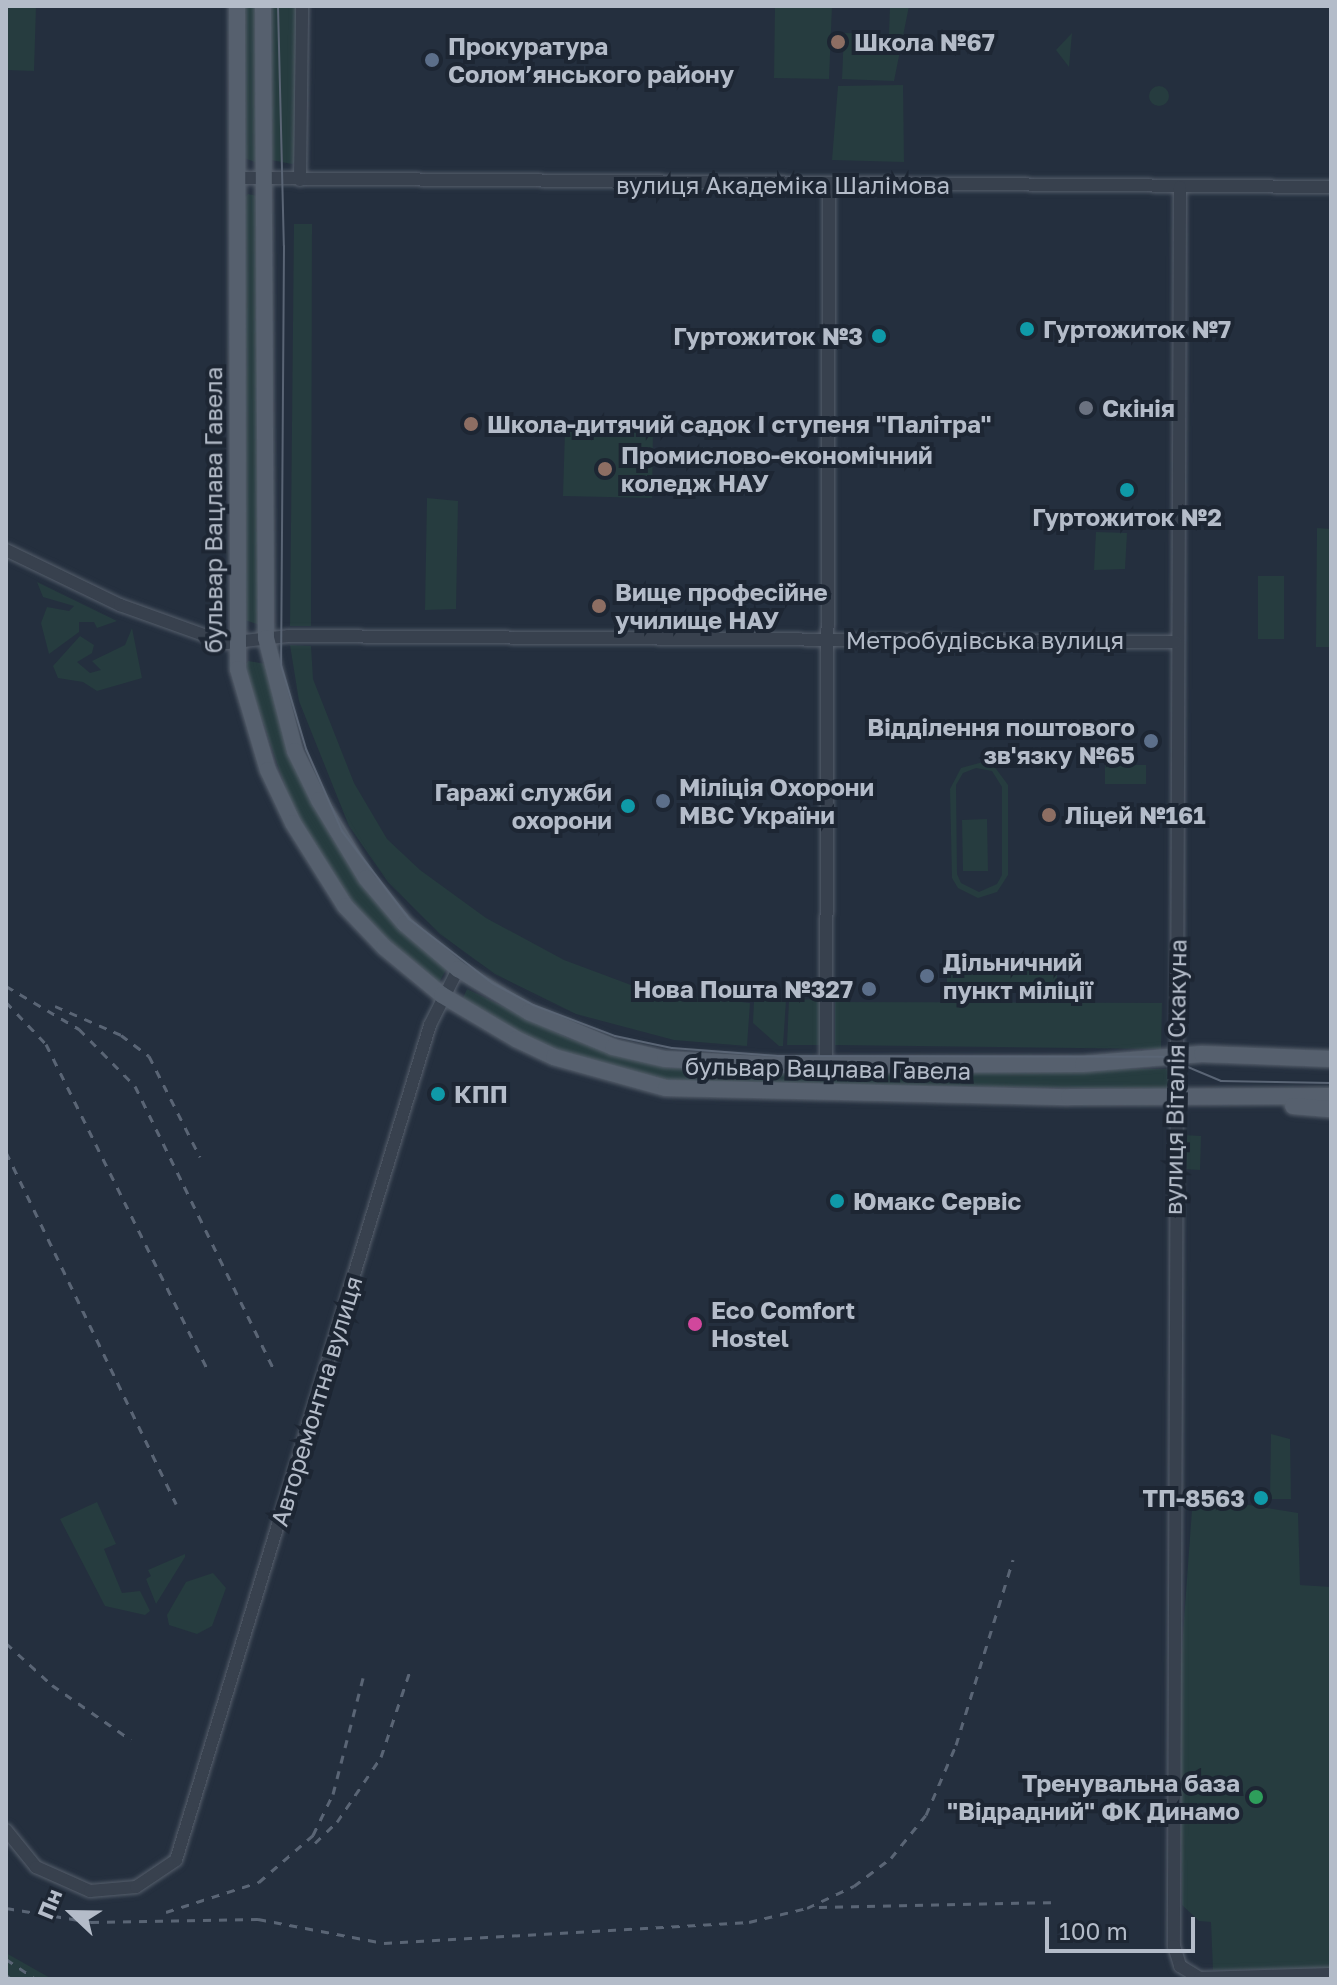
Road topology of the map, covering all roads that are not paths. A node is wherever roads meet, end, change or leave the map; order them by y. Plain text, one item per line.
1 (237, 6) edge
2 (263, 6) edge
3 (302, 6) edge
4 (236, 178) junction
5 (265, 179) junction
6 (300, 180) junction
7 (829, 185) junction
8 (1180, 187) junction
9 (1331, 187) edge
10 (6, 550) edge
11 (266, 638) junction
12 (826, 639) junction
13 (1176, 642) junction
14 (235, 643) junction
15 (458, 969) junction
16 (442, 995) junction
17 (1331, 1047) edge
18 (1244, 1054) junction
19 (1177, 1058) junction
20 (1331, 1059) edge
21 (826, 1065) junction
22 (1331, 1096) edge
23 (1176, 1098) junction
24 (1224, 1098) junction
25 (1331, 1109) edge
26 (6, 1830) edge
27 (1331, 1974) edge

1 - 4 main road, бульвар Вацлава Гавела
2 - 5 main road, бульвар Вацлава Гавела
3 - 6 street
4 - 5 street, вулиця Академіка Шалімова
4 - 14 main road, бульвар Вацлава Гавела
5 - 6 street, вулиця Академіка Шалімова
5 - 11 main road, бульвар Вацлава Гавела
6 - 7 street, вулиця Академіка Шалімова
7 - 8 street, вулиця Академіка Шалімова
7 - 12 street
8 - 9 street, вулиця Академіка Шалімова
8 - 13 street, вулиця Віталія Скакуна
10 - 14 street
11 - 12 street, Метробудівська вулиця
11 - 14 street, Метробудівська вулиця
11 - 15 main road, бульвар Вацлава Гавела
12 - 13 street, Метробудівська вулиця
12 - 21 street
13 - 19 street, вулиця Віталія Скакуна
14 - 16 main road, бульвар Вацлава Гавела
15 - 16 street, Авторемонтна вулиця
15 - 21 main road, бульвар Вацлава Гавела
16 - 23 main road, бульвар Вацлава Гавела
16 - 26 street, Авторемонтна вулиця
17 - 18 main road
18 - 19 main road, бульвар Вацлава Гавела
18 - 20 main road, бульвар Вацлава Гавела
19 - 21 main road, бульвар Вацлава Гавела
19 - 23 street, вулиця Віталія Скакуна
22 - 24 main road, бульвар Вацлава Гавела
23 - 24 main road, бульвар Вацлава Гавела
23 - 27 street, вулиця Віталія Скакуна
24 - 25 main road

